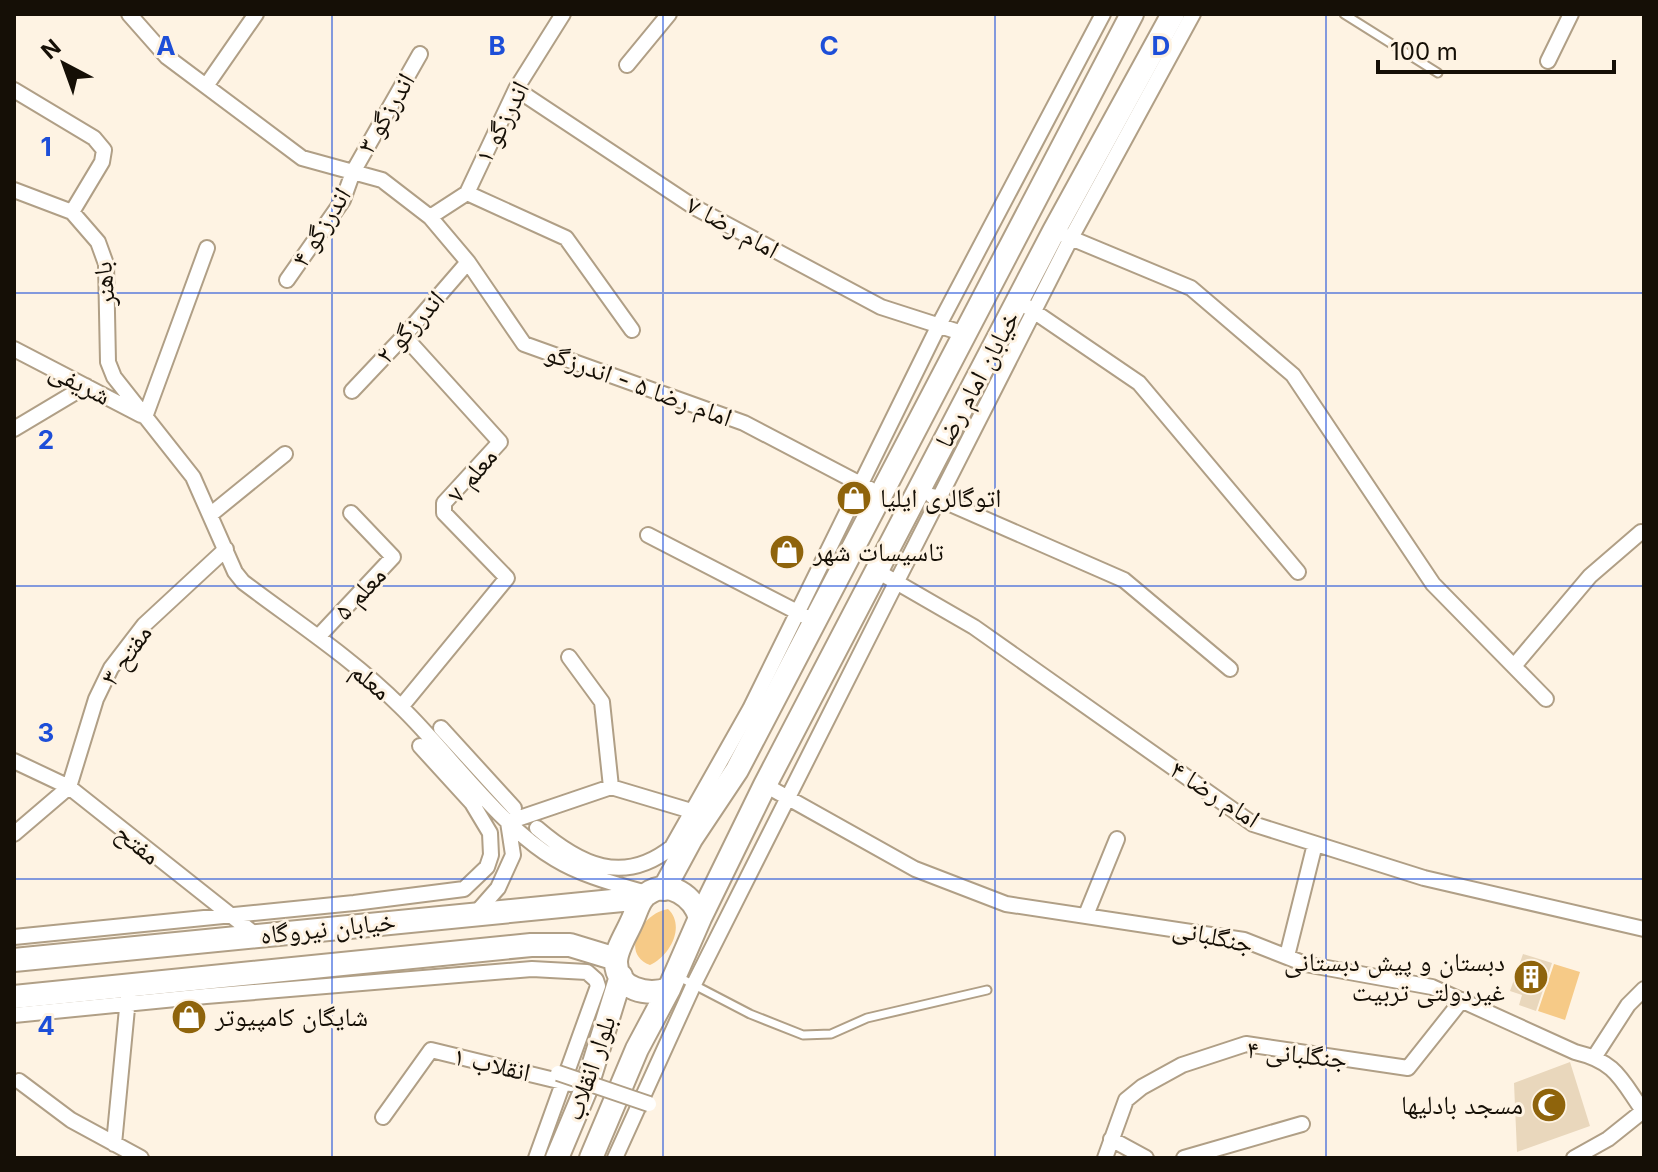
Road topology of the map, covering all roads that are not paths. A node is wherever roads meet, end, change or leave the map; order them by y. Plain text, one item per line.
1 (129, 14) edge
2 (256, 14) edge
3 (563, 14) edge
4 (669, 14) edge
5 (1103, 14) edge
6 (1132, 14) edge
7 (1173, 14) edge
8 (1193, 14) edge
9 (1344, 14) edge
10 (1571, 14) edge
11 (420, 54) dead end
12 (1548, 61) dead end
13 (627, 65) dead end
14 (1438, 73) dead end
15 (206, 86) junction
16 (516, 89) junction
17 (14, 90) edge
18 (353, 172) junction
19 (14, 190) edge
20 (467, 193) junction
21 (72, 212) junction
22 (430, 217) junction
23 (1063, 235) junction
24 (207, 248) dead end
25 (468, 262) junction
26 (287, 280) dead end
27 (1026, 306) junction
28 (939, 326) junction
29 (632, 330) dead end
30 (965, 334) junction
31 (404, 336) junction
32 (14, 349) edge
33 (86, 386) junction
34 (352, 391) dead end
35 (145, 417) junction
36 (14, 429) edge
37 (285, 454) dead end
38 (872, 490) junction
39 (929, 494) junction
40 (351, 513) dead end
41 (210, 515) junction
42 (1644, 533) edge
43 (648, 535) dead end
44 (226, 549) junction
45 (1298, 572) dead end
46 (886, 577) junction
47 (806, 617) junction
48 (318, 637) junction
49 (569, 657) dead end
50 (1514, 666) junction
51 (1230, 669) dead end
52 (1546, 699) dead end
53 (401, 707) junction
54 (441, 728) dead end
55 (420, 746) dead end
56 (14, 761) edge
57 (765, 785) junction
58 (69, 787) junction
59 (611, 787) junction
60 (788, 797) junction
61 (511, 815) junction
62 (701, 817) junction
63 (537, 828) dead end
64 (14, 834) edge
65 (739, 837) junction
66 (1117, 839) dead end
67 (1315, 844) junction
68 (651, 893) junction
69 (527, 909) junction
70 (476, 913) junction
71 (231, 915) junction
72 (1086, 915) junction
73 (700, 918) junction
74 (1644, 929) edge
75 (257, 936) junction
76 (14, 937) edge
77 (531, 945) junction
78 (1287, 956) junction
79 (14, 960) edge
80 (618, 968) junction
81 (679, 983) junction
82 (1644, 989) edge
83 (987, 990) dead end
84 (128, 995) junction
85 (14, 997) edge
86 (1462, 1000) junction
87 (14, 1015) edge
88 (603, 1036) junction
89 (637, 1049) junction
90 (1595, 1056) junction
91 (560, 1077) junction
92 (19, 1081) dead end
93 (586, 1089) junction
94 (649, 1104) dead end
95 (1644, 1111) edge
96 (383, 1117) dead end
97 (1302, 1124) dead end
98 (1111, 1139) junction
99 (114, 1144) junction
100 (141, 1158) edge
101 (536, 1158) edge
102 (557, 1158) edge
103 (591, 1158) edge
104 (615, 1158) edge
105 (1105, 1158) edge
106 (1146, 1158) edge
107 (1184, 1158) edge
108 (1574, 1158) edge

1 - 15 street, امام رضا ۵ - اندرزگو
2 - 15 street
3 - 16 street, اندرزگو ۱
4 - 13 street
5 - 28 street
6 - 30 main road, خیابان امام رضا
7 - 23 main road, خیابان امام رضا
8 - 23 street
9 - 14 lane
10 - 12 street
11 - 18 street, اندرزگو ۳
15 - 18 street, امام رضا ۵ - اندرزگو
16 - 20 street, اندرزگو ۱
16 - 28 street, امام رضا ۷
17 - 21 street
18 - 22 street, امام رضا ۵ - اندرزگو
18 - 26 street, اندرزگو ۴
19 - 21 street, باهنر
20 - 22 street, اندرزگو ۱
20 - 29 street
21 - 35 street, باهنر
22 - 25 street, امام رضا ۵ - اندرزگو
23 - 27 main road, خیابان امام رضا
23 - 50 street
24 - 35 street
25 - 31 street, اندرزگو ۲
25 - 38 street, امام رضا ۵ - اندرزگو
27 - 39 main road, خیابان امام رضا
27 - 45 street
28 - 30 street, امام رضا ۷
28 - 38 street
30 - 38 main road, خیابان امام رضا
31 - 34 street, اندرزگو ۲
31 - 53 street, معلم ۷
32 - 33 street, شریفی
33 - 35 street, شریفی
33 - 36 street
35 - 41 street, معلم
37 - 41 street
38 - 47 main road, خیابان امام رضا
39 - 46 main road, خیابان امام رضا
39 - 51 street
40 - 48 street, معلم ۵
41 - 44 street, معلم
42 - 50 street
43 - 47 street
44 - 48 street, معلم
44 - 58 street, مفتح ۳
46 - 57 main road, خیابان امام رضا
46 - 60 street
46 - 67 street, امام رضا ۴
47 - 62 main road, خیابان امام رضا
48 - 53 street, معلم
49 - 59 street
50 - 52 street
53 - 61 street, معلم
54 - 61 street
55 - 71 street
56 - 58 street, مفتح
57 - 60 street, جنگلبانی
57 - 65 main road, خیابان امام رضا
58 - 64 street
58 - 71 street, مفتح
59 - 61 street
59 - 62 street
60 - 72 street, جنگلبانی
60 - 81 street
61 - 68 street, معلم
61 - 70 street
62 - 63 street
62 - 65 main road
62 - 68 main road, خیابان امام رضا
65 - 73 main road, خیابان امام رضا
66 - 72 street
67 - 74 street, امام رضا ۴
67 - 78 street
68 - 69 main road, خیابان نیروگاه
68 - 73 main road
68 - 80 main road, بلوار انقلاب
69 - 70 main road, خیابان نیروگاه
69 - 77 main road
70 - 75 main road, خیابان نیروگاه
71 - 75 street, مفتح
71 - 76 street
72 - 78 street, جنگلبانی
73 - 81 main road, بلوار انقلاب
75 - 79 main road, خیابان نیروگاه
77 - 80 main road, خیابان نیروگاه
77 - 84 main road, خیابان نیروگاه
78 - 86 street, جنگلبانی
80 - 81 main road, خیابان نیروگاه
80 - 88 main road, بلوار انقلاب
81 - 83 lane
81 - 89 main road, بلوار انقلاب
81 - 104 street
82 - 90 street
84 - 85 main road, خیابان نیروگاه
84 - 87 street
84 - 91 street
84 - 99 street
86 - 90 street, جنگلبانی
86 - 98 street, جنگلبانی ۴
88 - 89 main road
88 - 93 main road, بلوار انقلاب
89 - 103 main road, بلوار انقلاب
90 - 95 street, جنگلبانی
91 - 93 street, انقلاب ۱
91 - 94 street, bridge
91 - 96 street, انقلاب ۱
91 - 101 street
92 - 99 street
93 - 102 main road, بلوار انقلاب
95 - 108 street
97 - 107 street
98 - 105 street, جنگلبانی ۴
98 - 106 street
99 - 100 street

